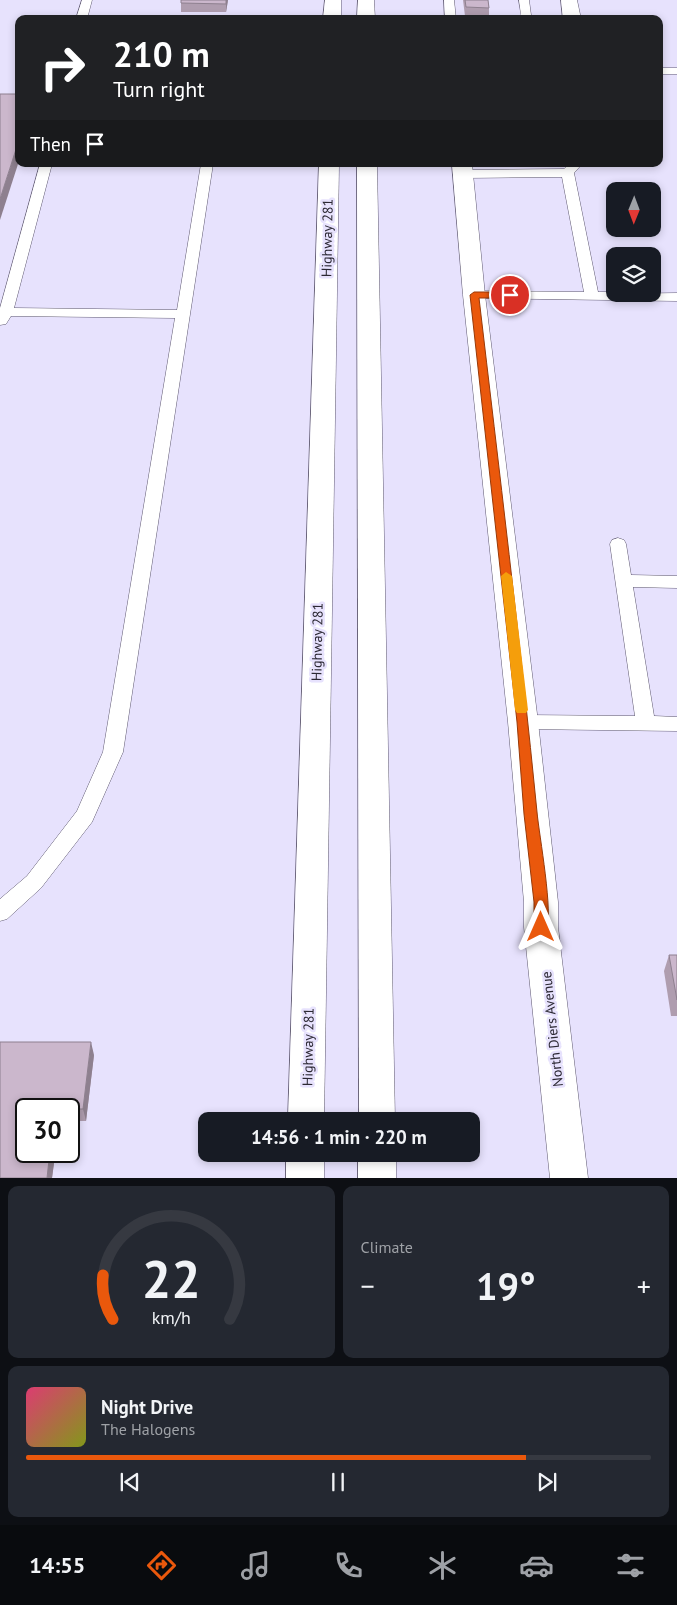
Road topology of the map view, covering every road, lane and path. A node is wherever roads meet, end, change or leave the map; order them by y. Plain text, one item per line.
1 (87, 0) edge
2 (332, 0) edge
3 (366, 0) edge
4 (449, 0) edge
5 (524, 0) edge
6 (569, 0) edge
7 (82, 15) edge
8 (332, 15) edge
9 (366, 15) edge
10 (451, 15) edge
11 (526, 15) edge
12 (571, 15) edge
13 (663, 70) edge
14 (677, 71) edge
15 (45, 167) edge
16 (207, 167) edge
17 (329, 167) edge
18 (368, 167) edge
19 (572, 168) edge
20 (463, 169) edge
21 (474, 295) junction
22 (592, 296) junction
23 (677, 297) edge
24 (183, 314) junction
25 (3, 317) edge
26 (618, 544) dead end
27 (624, 581) junction
28 (677, 582) edge
29 (523, 722) junction
30 (646, 724) junction
31 (677, 724) edge
32 (0, 912) edge
33 (306, 1112) edge
34 (377, 1112) edge
35 (305, 1162) edge
36 (377, 1162) edge
37 (305, 1178) edge
38 (377, 1178) edge
39 (569, 1178) edge

1 - 7 lane
2 - 8 main road
3 - 9 main road
4 - 10 lane
5 - 11 lane
6 - 12 main road
13 - 14 lane
15 - 25 lane
16 - 24 lane
17 - 33 main road, Highway 281
18 - 34 main road
19 - 20 lane
19 - 22 lane
20 - 21 main road, North Diers Avenue
21 - 22 lane
21 - 29 main road, North Diers Avenue
22 - 23 lane
24 - 25 lane
24 - 32 lane
26 - 27 lane
27 - 28 lane
27 - 30 lane
29 - 30 lane
29 - 39 main road, North Diers Avenue
30 - 31 lane
35 - 37 main road
36 - 38 main road

